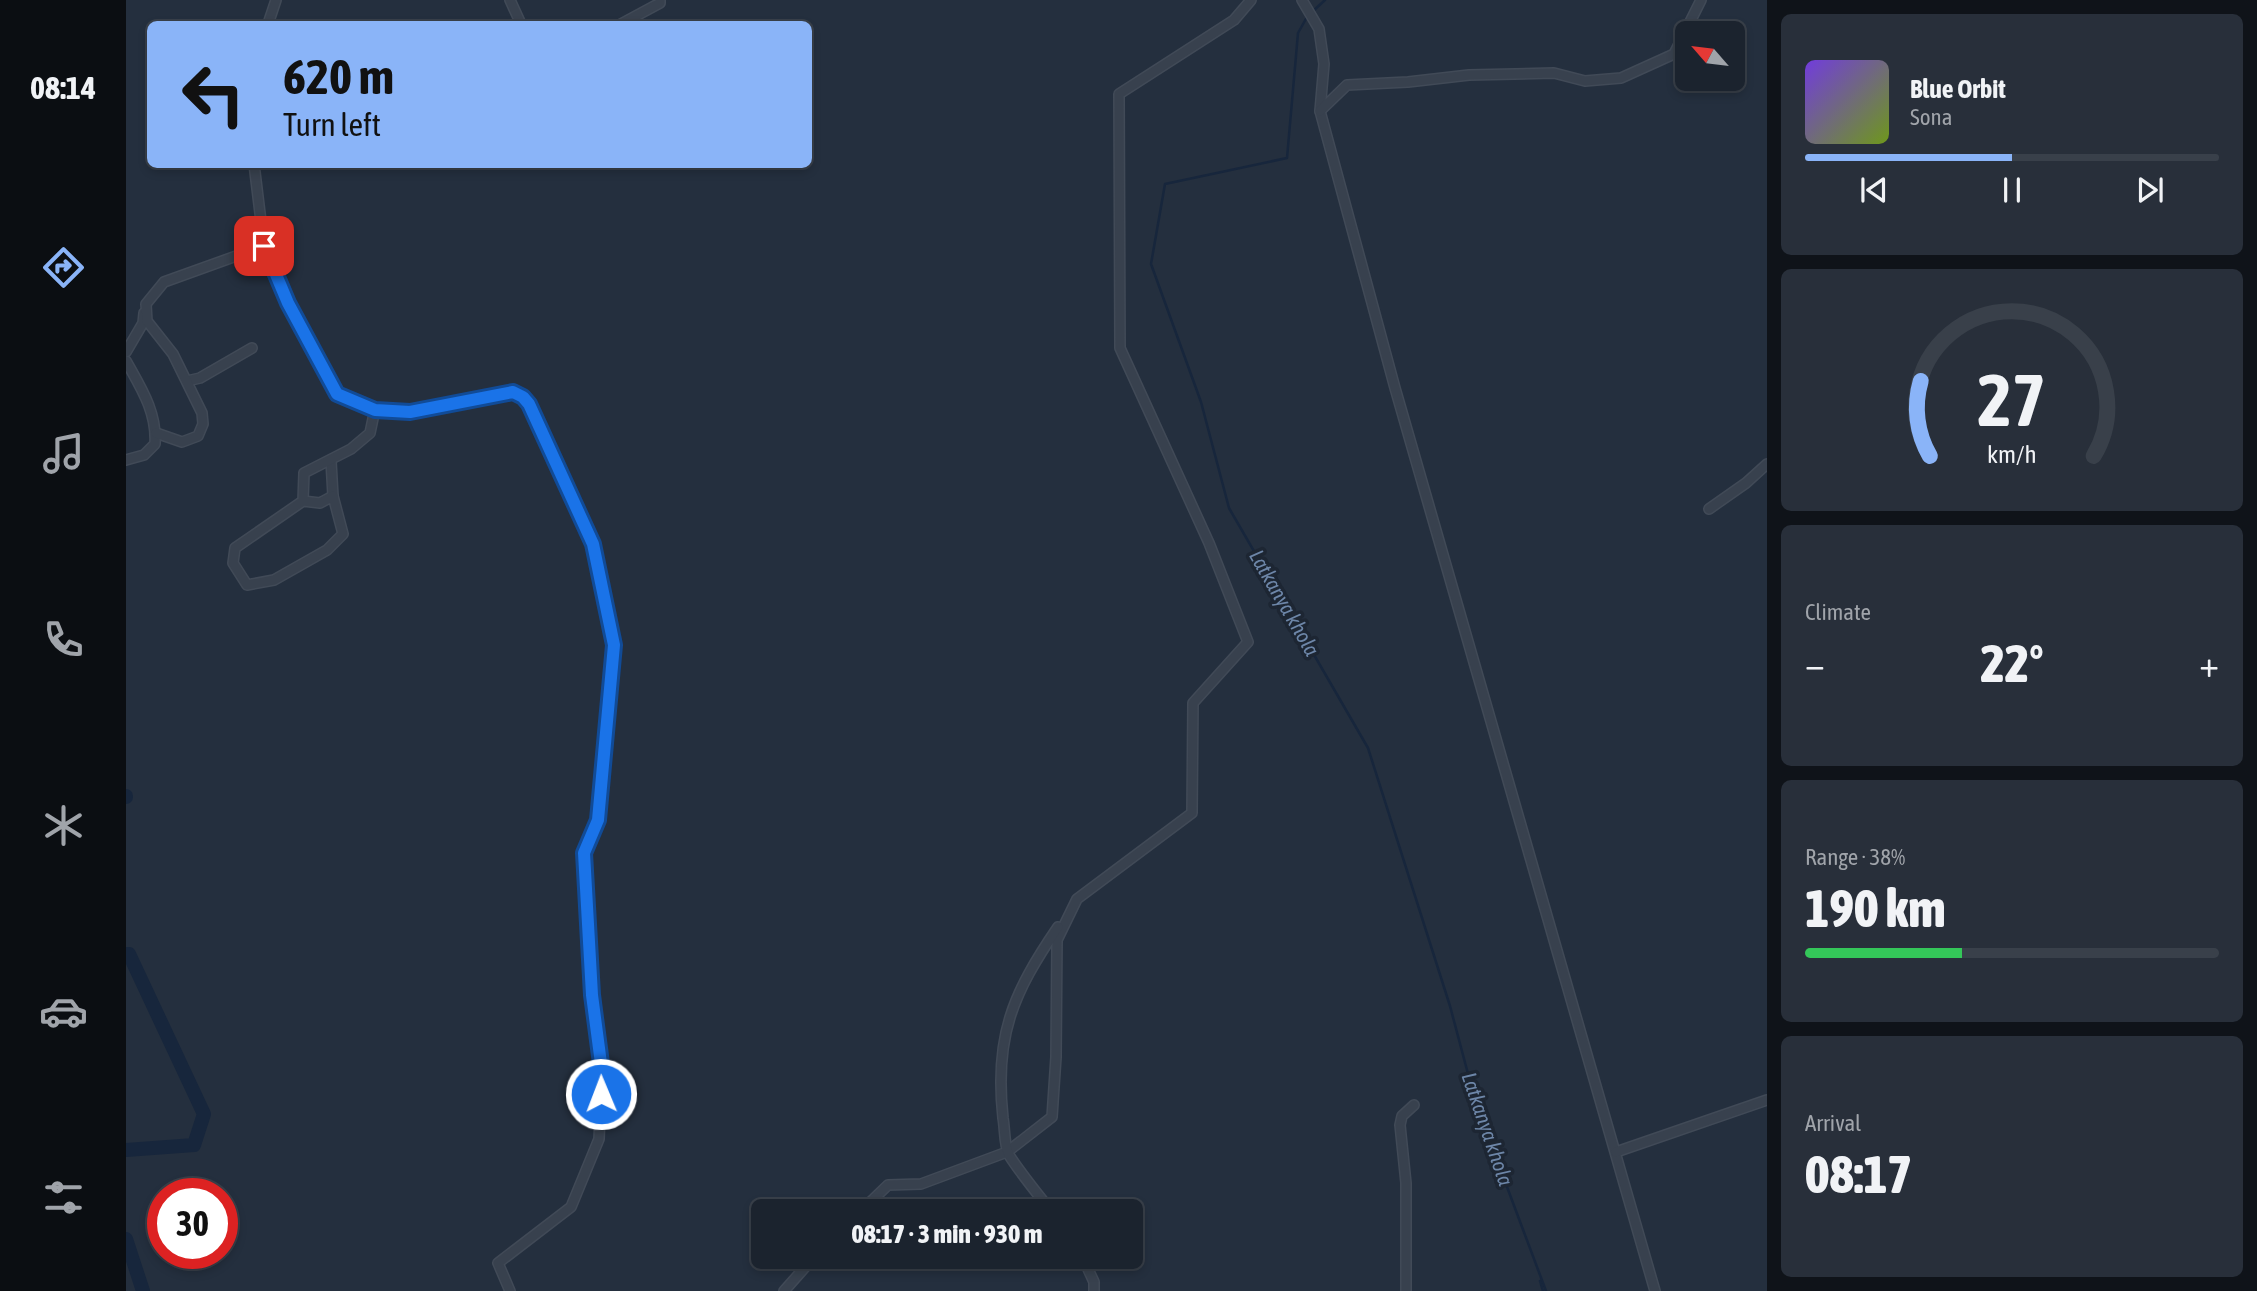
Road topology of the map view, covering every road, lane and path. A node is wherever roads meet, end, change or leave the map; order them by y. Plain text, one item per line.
1 (276, 0) edge
2 (510, 0) edge
3 (660, 0) edge
4 (1251, 0) edge
5 (1302, 0) edge
6 (1701, 0) edge
7 (269, 21) edge
8 (520, 21) edge
9 (627, 21) edge
10 (1320, 111) junction
11 (254, 168) edge
12 (264, 246) junction
13 (145, 308) junction
14 (251, 348) dead end
15 (126, 352) edge
16 (126, 360) edge
17 (187, 381) junction
18 (375, 410) junction
19 (156, 433) junction
20 (126, 460) edge
21 (331, 461) junction
22 (1767, 464) edge
23 (333, 496) junction
24 (303, 501) junction
25 (1709, 509) dead end
26 (1077, 899) junction
27 (1767, 1100) edge
28 (1414, 1105) dead end
29 (1007, 1152) junction
30 (1616, 1152) junction
31 (873, 1199) edge
32 (1042, 1199) edge
33 (803, 1269) edge
34 (1088, 1269) edge
35 (510, 1291) edge
36 (783, 1291) edge
37 (1094, 1291) edge
38 (1406, 1291) edge
39 (1655, 1291) edge

1 - 7 street
2 - 8 street
3 - 9 street
4 - 26 street
5 - 10 street
6 - 10 street
10 - 30 street
11 - 12 street
12 - 13 street
12 - 18 street
13 - 15 street
13 - 17 street
14 - 17 street
16 - 19 street
17 - 19 street
18 - 21 street
18 - 35 street
19 - 20 street
21 - 23 street
21 - 24 street
22 - 25 street
23 - 24 street
23 - 24 street
26 - 29 street
26 - 29 street
27 - 30 street
28 - 38 street
29 - 31 street
29 - 32 street
30 - 39 street
33 - 36 street
34 - 37 street

